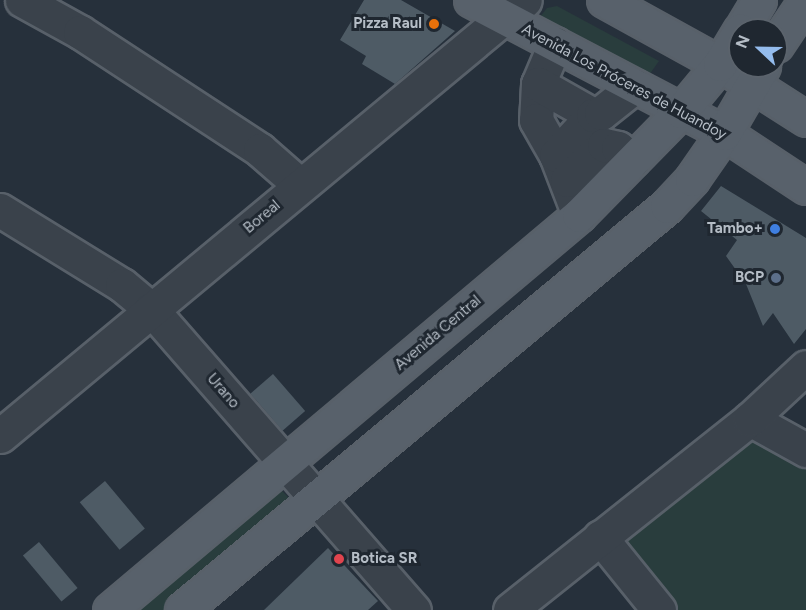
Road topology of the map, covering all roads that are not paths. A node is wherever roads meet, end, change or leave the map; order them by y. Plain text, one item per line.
1 (21, 0) edge
2 (471, 0) edge
3 (604, 0) edge
4 (759, 0) edge
5 (806, 0) edge
6 (514, 9) edge
7 (748, 18) edge
8 (788, 27) edge
9 (555, 44) junction
10 (728, 51) edge
11 (720, 64) junction
12 (728, 66) edge
13 (755, 78) edge
14 (760, 78) edge
15 (538, 84) junction
16 (635, 86) junction
17 (681, 111) junction
18 (592, 116) junction
19 (806, 119) edge
20 (724, 133) junction
21 (633, 160) junction
22 (562, 168) junction
23 (300, 185) junction
24 (806, 187) edge
25 (0, 210) edge
26 (579, 215) junction
27 (152, 309) junction
28 (806, 367) edge
29 (750, 419) junction
30 (0, 436) edge
31 (806, 450) edge
32 (285, 463) junction
33 (317, 498) junction
34 (600, 537) junction
35 (110, 610) edge
36 (182, 610) edge
37 (414, 610) edge
38 (510, 610) edge
39 (659, 610) edge

1 - 23 street
2 - 6 main road, Avenida Los Próceres de Huandoy
3 - 11 main road
4 - 7 main road, Avenida Central
5 - 8 main road
6 - 9 main road, Avenida Los Próceres de Huandoy
6 - 23 street, Boreal
9 - 15 street
9 - 16 main road, Avenida Los Próceres de Huandoy
10 - 11 main road, Avenida Central
11 - 12 main road
11 - 17 main road, Avenida Central
13 - 20 main road
14 - 19 main road
15 - 18 street
15 - 22 street
16 - 17 main road, Avenida Los Próceres de Huandoy
16 - 18 street
17 - 20 main road, Avenida Los Próceres de Huandoy
17 - 21 main road, Avenida Central
18 - 22 street
20 - 24 main road, Avenida Los Próceres de Huandoy
20 - 33 main road
21 - 22 street
21 - 26 main road, Avenida Central
22 - 26 street
23 - 27 street, Boreal
25 - 27 street, Urano
26 - 32 main road, Avenida Central
27 - 30 street, Boreal
27 - 32 street, Urano
28 - 29 street
29 - 31 street
29 - 34 street
32 - 33 street, Urano
32 - 35 main road, Avenida Central
33 - 36 main road
33 - 37 street, Urano
34 - 38 street
34 - 39 street

